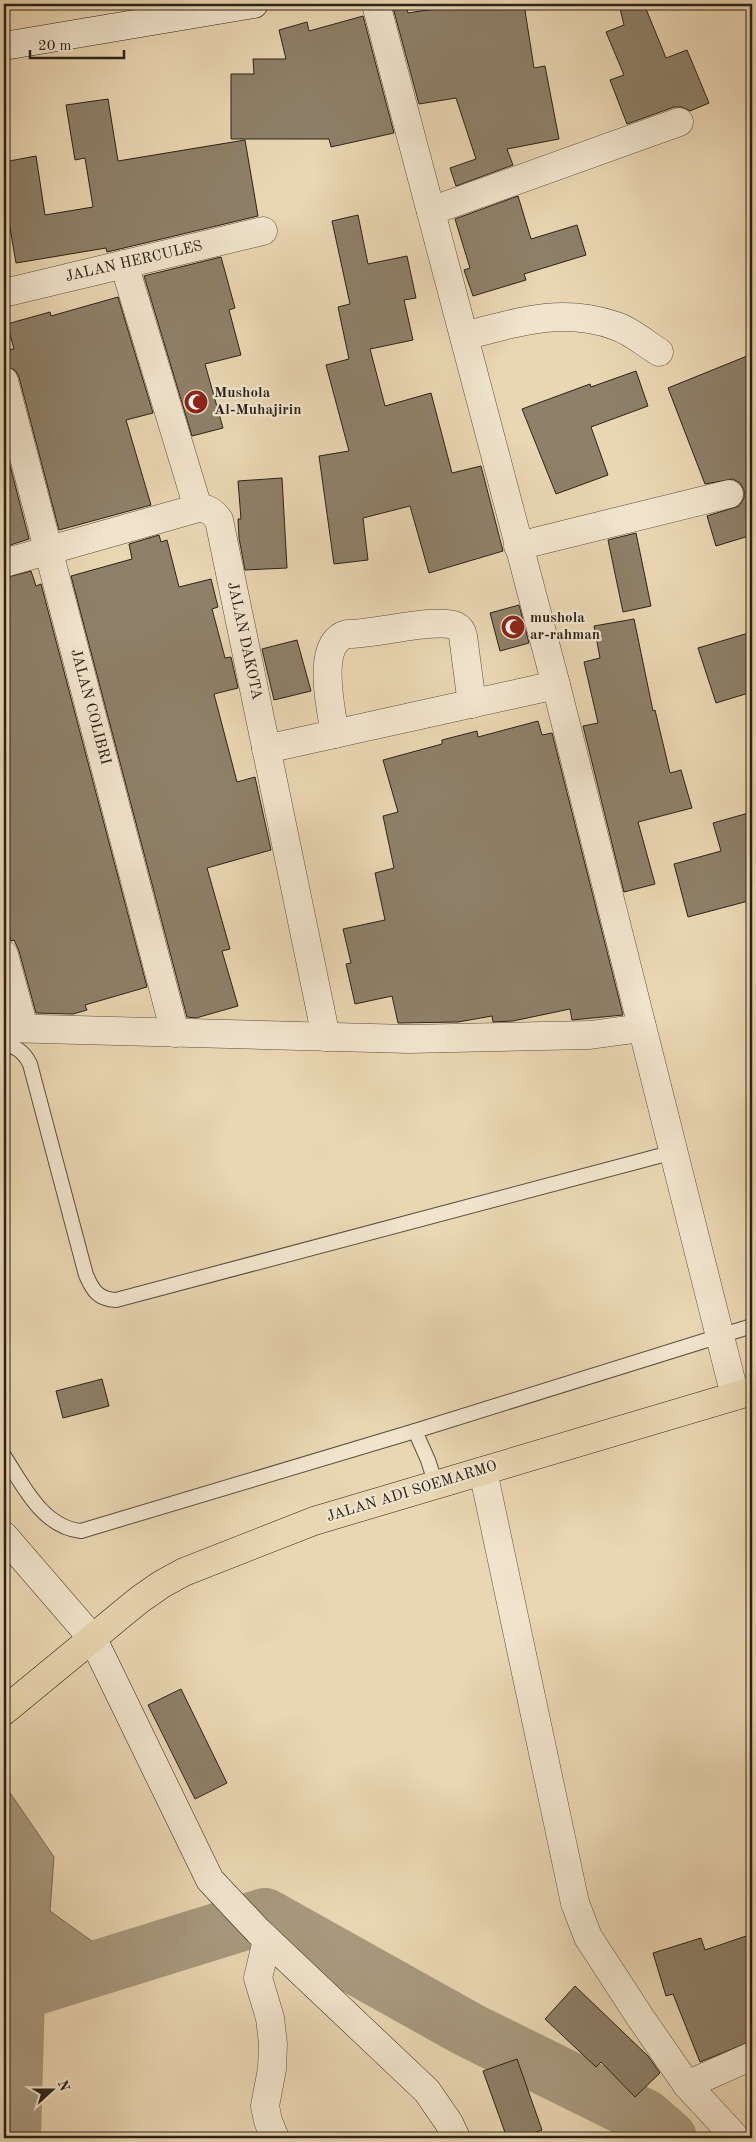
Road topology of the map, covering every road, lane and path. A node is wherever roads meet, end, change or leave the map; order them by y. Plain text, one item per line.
1 (254, 4) edge
2 (376, 4) edge
3 (4, 46) edge
4 (678, 122) dead end
5 (430, 211) junction
6 (263, 231) dead end
7 (124, 264) junction
8 (4, 293) edge
9 (464, 336) junction
10 (659, 352) dead end
11 (4, 381) edge
12 (729, 494) dead end
13 (198, 508) junction
14 (518, 546) junction
15 (48, 550) junction
16 (4, 563) edge
17 (556, 685) junction
18 (472, 704) junction
19 (334, 734) junction
20 (266, 749) junction
21 (4, 955) edge
22 (642, 1028) junction
23 (10, 1033) edge
24 (175, 1033) junction
25 (326, 1037) junction
26 (674, 1152) junction
27 (752, 1326) edge
28 (721, 1335) junction
29 (744, 1393) edge
30 (416, 1431) junction
31 (4, 1456) edge
32 (483, 1471) junction
33 (436, 1485) junction
34 (4, 1536) edge
35 (94, 1639) junction
36 (4, 1710) edge
37 (262, 1936) junction
38 (752, 2056) edge
39 (687, 2085) junction
40 (274, 2138) edge
41 (456, 2138) edge
42 (736, 2138) edge

1 - 3 street
2 - 5 street
4 - 5 street
5 - 9 street
6 - 7 street, JALAN HERCULES
7 - 8 street, JALAN HERCULES
7 - 13 street
9 - 10 street
9 - 14 street
11 - 15 street, JALAN COLIBRI
12 - 14 street
13 - 15 street
13 - 20 street, JALAN DAKOTA
14 - 17 street
15 - 16 street
15 - 24 street, JALAN COLIBRI
17 - 18 street
17 - 22 street
18 - 19 street
18 - 19 street
19 - 20 street
20 - 25 street, JALAN DAKOTA
21 - 23 street
22 - 25 street
22 - 26 street
23 - 24 street
23 - 26 lane
24 - 25 street
26 - 28 street
27 - 28 lane
28 - 29 street
28 - 30 lane
29 - 32 highway, JALAN ADI SOEMARMO
30 - 31 lane
30 - 33 lane
32 - 33 highway, JALAN ADI SOEMARMO
32 - 39 street
33 - 35 highway, JALAN ADI SOEMARMO
34 - 35 street
35 - 36 highway, JALAN ADI SOEMARMO
35 - 37 street
37 - 40 street
37 - 41 street
38 - 39 street
39 - 42 street

